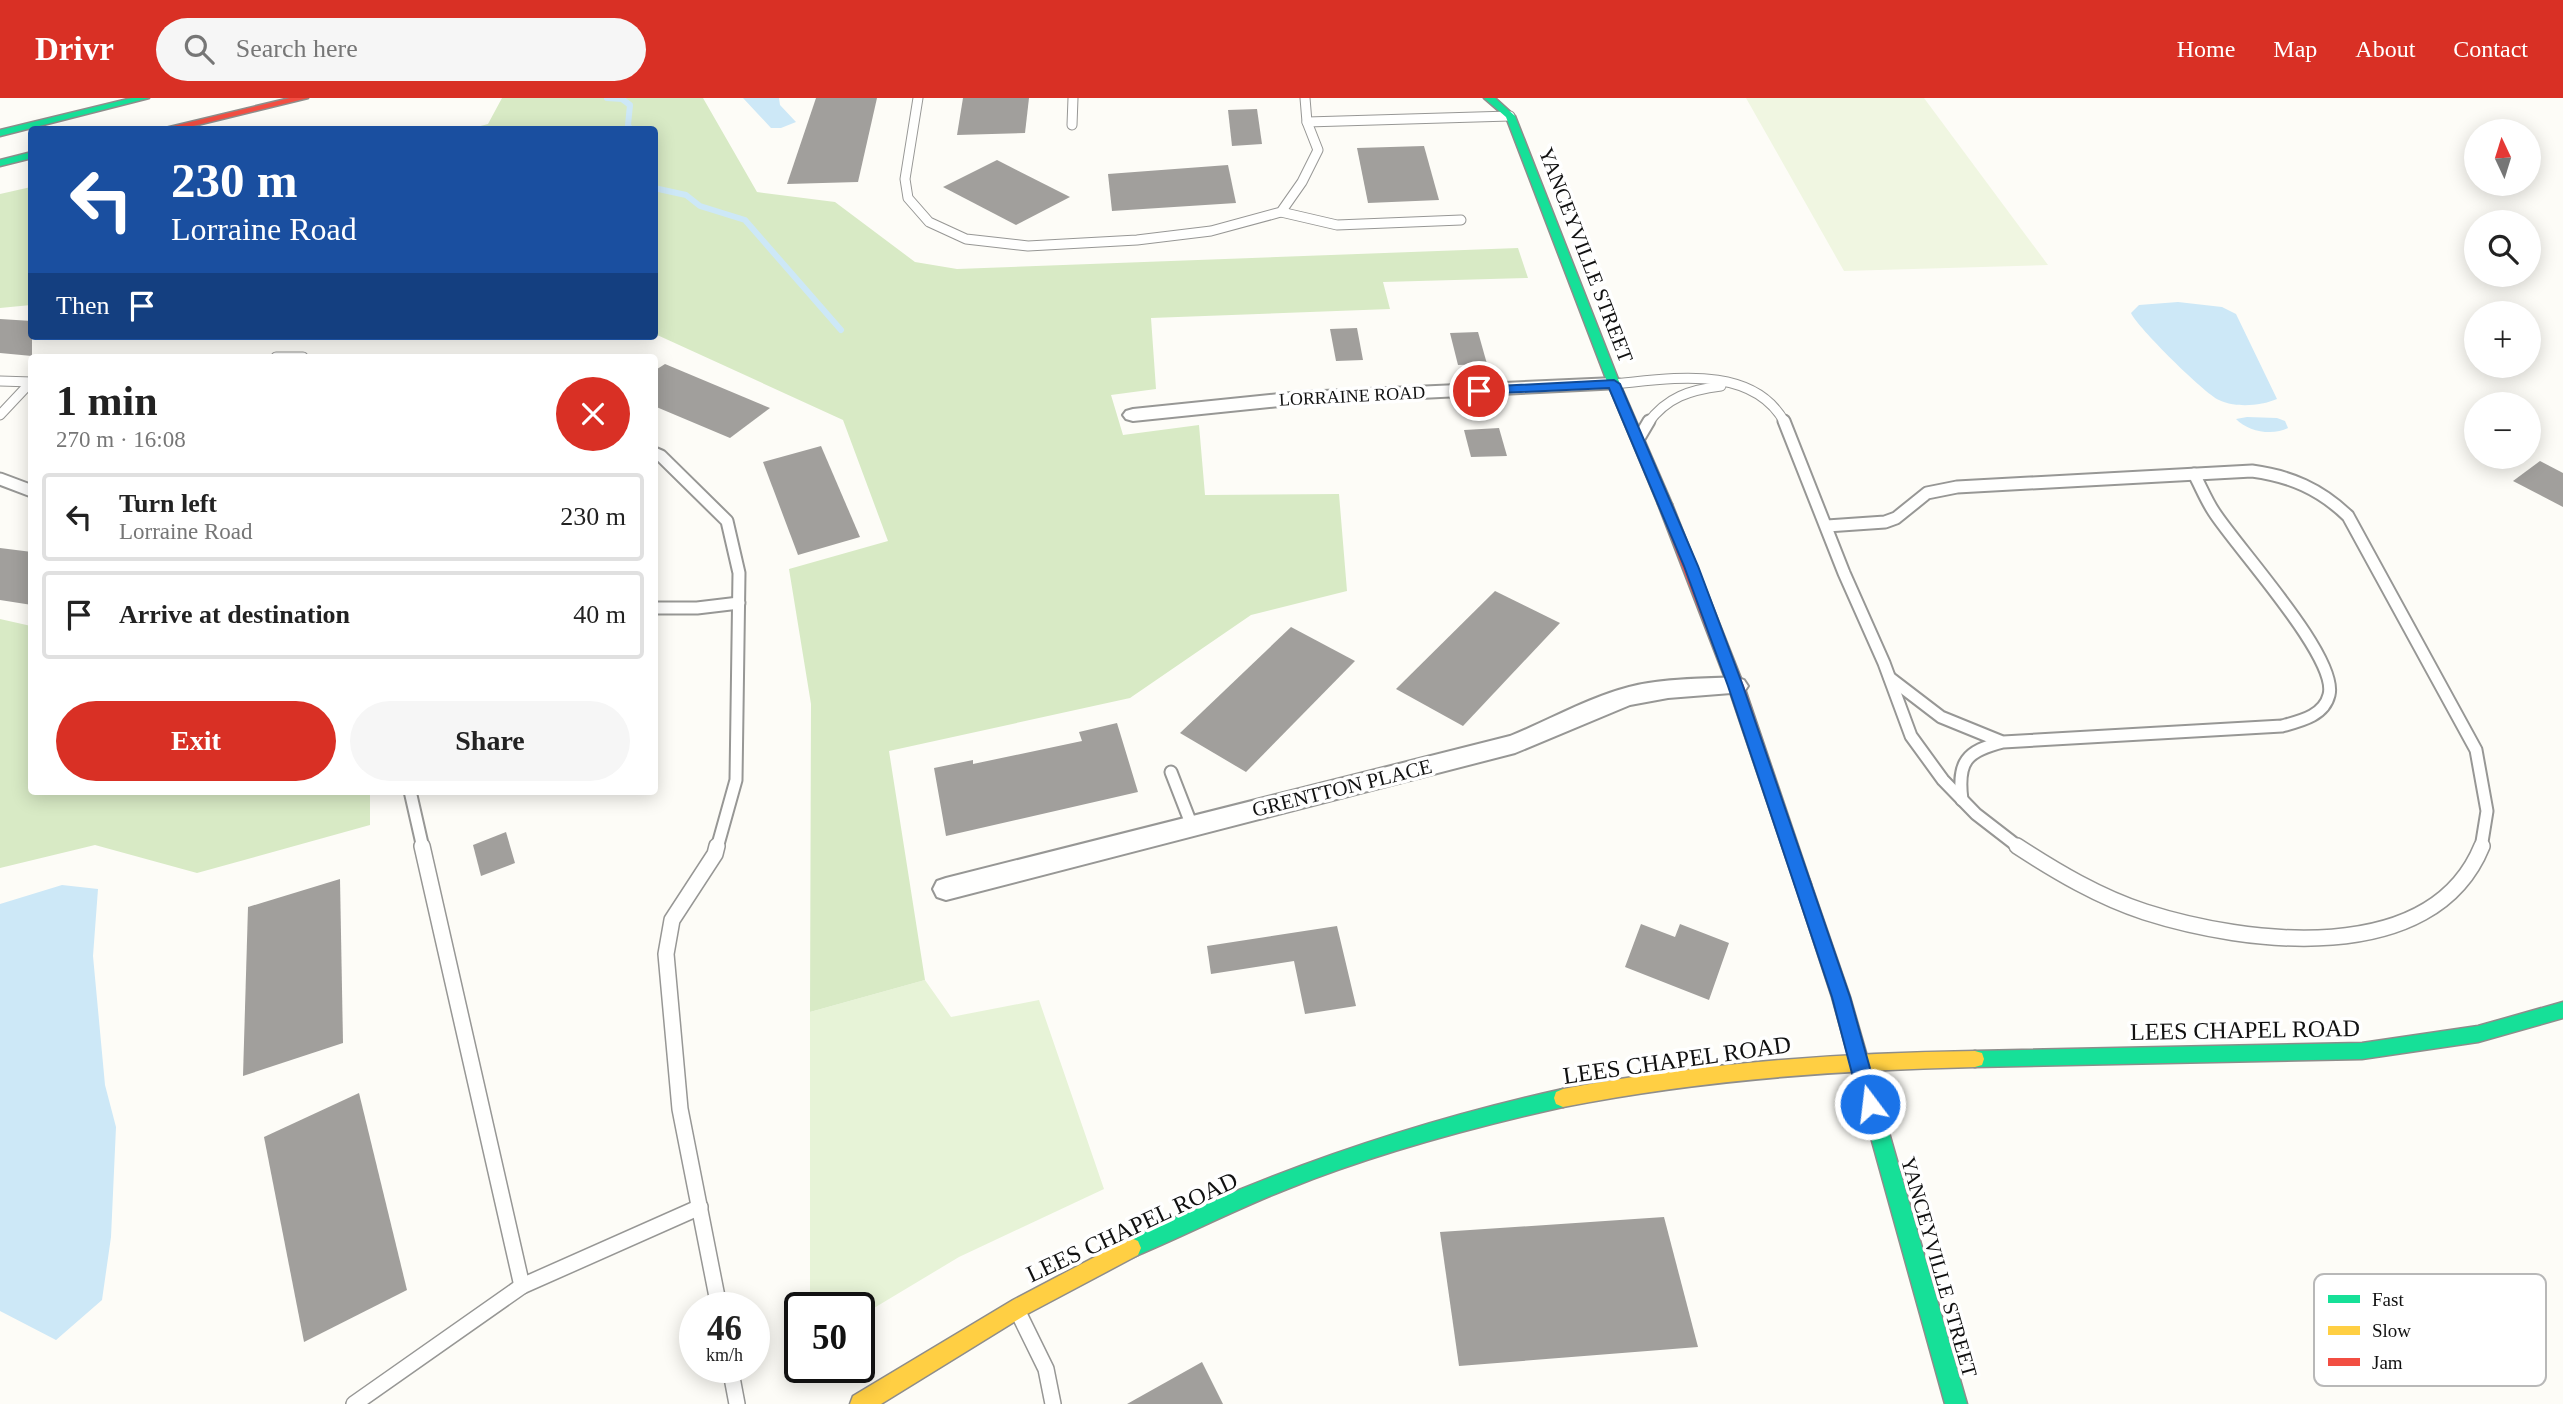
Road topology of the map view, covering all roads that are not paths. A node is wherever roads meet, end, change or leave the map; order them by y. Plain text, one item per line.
1 (144, 98) edge
2 (261, 98) edge
3 (303, 98) edge
4 (918, 98) edge
5 (1073, 98) edge
6 (1305, 98) edge
7 (1489, 98) edge
8 (1513, 98) edge
9 (1510, 116) junction
10 (1307, 122) junction
11 (1072, 125) dead end
12 (28, 126) edge
13 (29, 126) edge
14 (162, 126) edge
15 (165, 126) edge
16 (0, 133) edge
17 (28, 158) edge
18 (0, 165) edge
19 (1281, 212) junction
20 (1461, 220) dead end
21 (0, 381) edge
22 (28, 382) edge
23 (1614, 384) junction
24 (1736, 384) junction
25 (28, 385) edge
26 (0, 415) edge
27 (1133, 415) dead end
28 (1637, 440) junction
29 (658, 455) edge
30 (2194, 474) junction
31 (0, 479) edge
32 (28, 490) edge
33 (1827, 526) junction
34 (739, 603) junction
35 (658, 608) edge
36 (1890, 678) junction
37 (1736, 686) junction
38 (2003, 742) junction
39 (1171, 772) dead end
40 (412, 795) edge
41 (1962, 800) junction
42 (1192, 826) junction
43 (946, 889) dead end
44 (2563, 1010) edge
45 (1858, 1061) junction
46 (700, 1207) junction
47 (522, 1286) junction
48 (716, 1292) edge
49 (1017, 1309) junction
50 (733, 1383) edge
51 (354, 1404) edge
52 (737, 1404) edge
53 (861, 1404) edge
54 (1053, 1404) edge
55 (1956, 1404) edge

1 - 13 main road
2 - 14 main road
3 - 15 main road
4 - 19 lane
5 - 11 lane
6 - 10 lane
7 - 9 main road, YANCEYVILLE STREET
8 - 9 main road
9 - 10 lane
9 - 23 main road, YANCEYVILLE STREET
10 - 19 lane
12 - 16 main road
17 - 18 main road
19 - 20 lane
21 - 22 lane
23 - 24 lane
23 - 27 street, LORRAINE ROAD
23 - 28 main road, YANCEYVILLE STREET
24 - 28 lane
24 - 33 lane
25 - 26 lane
28 - 37 main road, YANCEYVILLE STREET
29 - 34 lane
30 - 33 lane
30 - 38 lane
30 - 41 lane
31 - 32 lane
33 - 36 lane
34 - 35 lane
34 - 46 lane
36 - 38 lane
36 - 41 lane
37 - 42 street, GRENTTON PLACE
37 - 45 main road, YANCEYVILLE STREET
38 - 41 lane
39 - 42 lane
40 - 47 lane
42 - 43 street, GRENTTON PLACE
44 - 45 main road, LEES CHAPEL ROAD
45 - 49 main road, LEES CHAPEL ROAD
45 - 55 main road, YANCEYVILLE STREET
46 - 47 lane
46 - 48 lane
47 - 51 lane
49 - 53 main road, LEES CHAPEL ROAD
49 - 54 lane
50 - 52 lane

